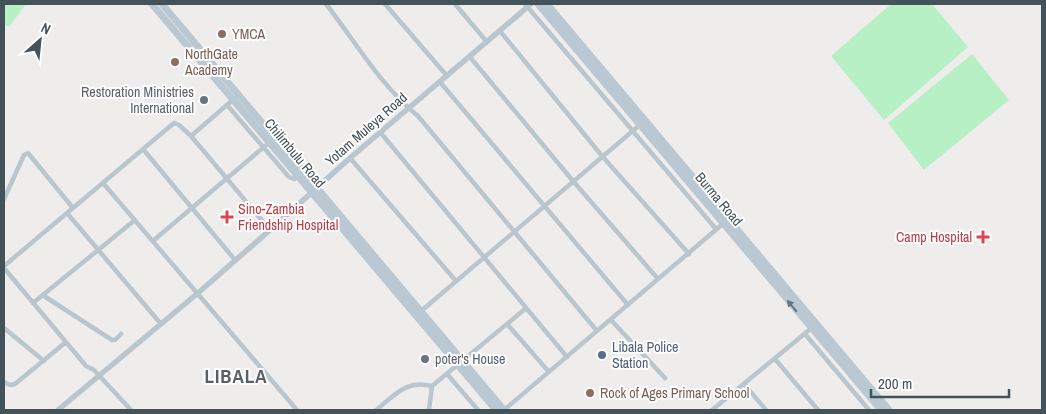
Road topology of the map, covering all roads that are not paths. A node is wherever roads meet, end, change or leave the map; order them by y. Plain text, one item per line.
1 (152, 4) edge
2 (162, 4) edge
3 (326, 4) edge
4 (385, 4) edge
5 (455, 4) edge
6 (538, 4) edge
7 (547, 4) edge
8 (528, 5) edge
9 (500, 31) junction
10 (487, 42) junction
11 (470, 57) junction
12 (446, 76) junction
13 (440, 82) junction
14 (236, 98) junction
15 (227, 105) junction
16 (408, 109) junction
17 (643, 123) junction
18 (633, 131) junction
19 (380, 132) junction
20 (191, 136) junction
21 (272, 140) junction
22 (263, 147) junction
23 (143, 149) junction
24 (602, 156) junction
25 (350, 158) junction
26 (298, 177) junction
27 (226, 179) junction
28 (573, 181) junction
29 (104, 183) junction
30 (314, 191) junction
31 (4, 199) edge
32 (544, 206) junction
33 (73, 208) junction
34 (192, 208) junction
35 (67, 213) junction
36 (135, 220) junction
37 (726, 222) junction
38 (270, 230) junction
39 (716, 230) junction
40 (514, 232) junction
41 (154, 240) junction
42 (98, 249) junction
43 (689, 254) junction
44 (485, 257) junction
45 (236, 260) junction
46 (4, 267) edge
47 (658, 279) junction
48 (456, 281) junction
49 (198, 293) junction
50 (44, 296) junction
51 (33, 303) junction
52 (628, 305) junction
53 (526, 309) junction
54 (420, 312) junction
55 (611, 320) junction
56 (161, 324) junction
57 (508, 324) junction
58 (814, 326) junction
59 (4, 328) edge
60 (597, 331) junction
61 (121, 334) dead end
62 (805, 334) junction
63 (66, 342) junction
64 (567, 357) junction
65 (775, 359) junction
66 (44, 361) junction
67 (460, 363) junction
68 (549, 372) junction
69 (447, 374) junction
70 (98, 376) junction
71 (665, 378) dead end
72 (4, 382) edge
73 (744, 384) junction
74 (432, 386) junction
75 (60, 409) edge
76 (131, 410) edge
77 (297, 410) edge
78 (376, 410) edge
79 (429, 410) edge
80 (478, 410) edge
81 (496, 410) edge
82 (504, 410) edge
83 (715, 410) edge
84 (766, 410) edge
85 (818, 410) edge
86 (869, 410) edge
87 (881, 410) edge
88 (889, 410) edge

1 - 14 main road, Chilimbulu Road
2 - 14 main road, Chilimbulu Road
3 - 16 street
4 - 12 street
5 - 10 street
6 - 17 main road, Burma Road
7 - 17 main road, Burma Road
8 - 9 street, Yotam Muleya Road
8 - 18 street
9 - 10 street, Yotam Muleya Road
9 - 24 street
10 - 11 street, Yotam Muleya Road
11 - 12 street, Yotam Muleya Road
11 - 28 street
12 - 13 street, Yotam Muleya Road
13 - 16 street, Yotam Muleya Road
13 - 32 street
14 - 15 street
14 - 21 main road, Chilimbulu Road
15 - 20 street
15 - 22 street
16 - 19 street, Yotam Muleya Road
16 - 40 street
17 - 18 street
17 - 37 main road, Burma Road
18 - 24 street
18 - 39 street
19 - 25 street, Yotam Muleya Road
19 - 44 street
20 - 23 street
20 - 27 street
21 - 22 street
21 - 26 main road, Chilimbulu Road
21 - 30 main road, Chilimbulu Road
22 - 26 street
22 - 27 street
23 - 29 street
23 - 34 street
24 - 28 street
24 - 43 street
25 - 30 street, Yotam Muleya Road
25 - 48 street
26 - 30 main road, Chilimbulu Road
27 - 34 street
27 - 38 street
28 - 32 street
28 - 47 street
29 - 33 street
29 - 36 street
30 - 38 street, Yotam Muleya Road
30 - 54 main road, Chilimbulu Road
30 - 67 main road, Chilimbulu Road
31 - 33 street
32 - 40 street
32 - 52 street
33 - 35 street
34 - 41 street
34 - 45 street
35 - 42 street
35 - 46 street
36 - 41 street
36 - 42 street
37 - 39 street
37 - 58 main road, Burma Road
38 - 45 street, Yotam Muleya Road
39 - 43 street
40 - 44 street
40 - 60 street
41 - 49 street
42 - 50 street
42 - 56 street
43 - 47 street
44 - 48 street
44 - 53 street
45 - 49 street, Yotam Muleya Road
46 - 51 street
47 - 52 street
48 - 54 street
49 - 56 street, Yotam Muleya Road
49 - 77 street
50 - 51 street
50 - 61 street
51 - 63 street
52 - 55 street
53 - 57 street
53 - 64 street
54 - 67 main road, Chilimbulu Road
55 - 60 street
55 - 71 street
56 - 70 street, Yotam Muleya Road
57 - 67 street
57 - 68 street
58 - 62 street
58 - 87 main road, Burma Road
58 - 88 main road, Burma Road
59 - 66 street
60 - 64 street
62 - 65 street
62 - 86 street
63 - 66 street
63 - 70 street
64 - 68 street
65 - 73 street
65 - 85 street
66 - 72 street
67 - 69 street
67 - 81 main road, Chilimbulu Road
67 - 82 main road, Chilimbulu Road
68 - 82 street
69 - 74 street
69 - 80 street
70 - 75 street, Yotam Muleya Road
70 - 76 street
73 - 83 street
73 - 84 street
74 - 78 street
74 - 79 street

